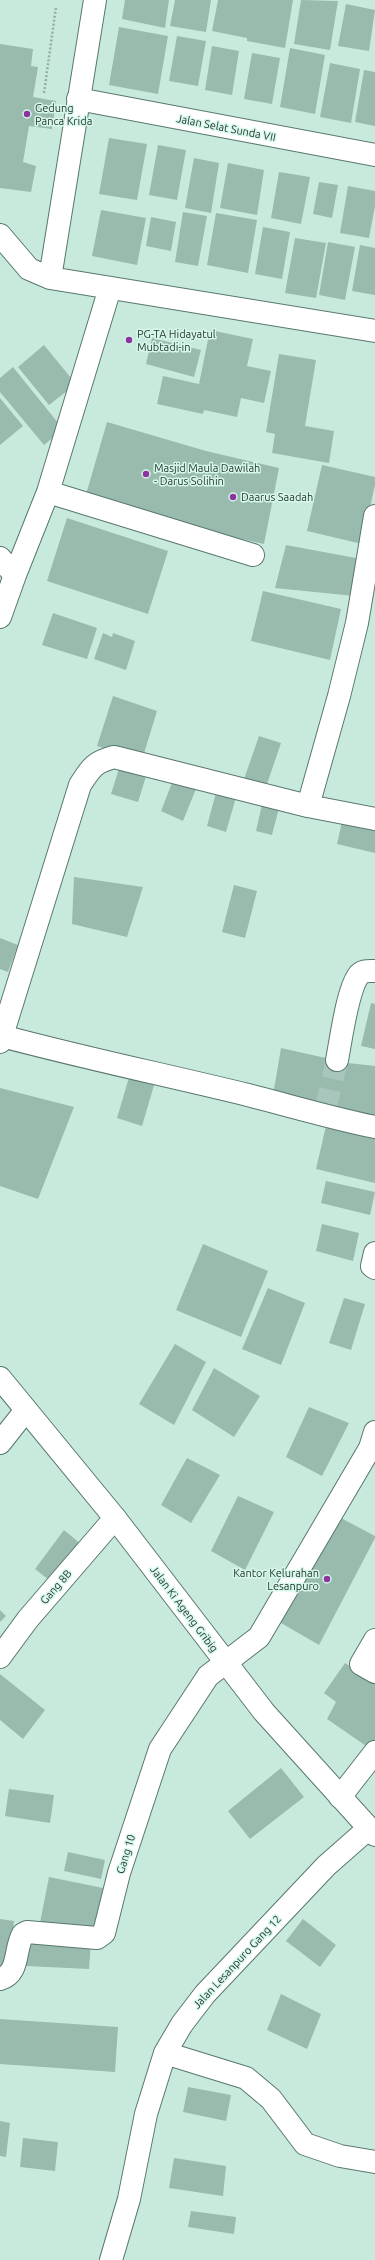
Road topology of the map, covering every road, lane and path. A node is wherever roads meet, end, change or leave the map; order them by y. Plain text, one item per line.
1 (95, 0) edge
2 (56, 7) dead end
3 (44, 93) dead end
4 (78, 99) junction
5 (375, 156) edge
6 (0, 235) edge
7 (50, 278) junction
8 (110, 288) junction
9 (375, 331) edge
10 (48, 492) junction
11 (375, 516) edge
12 (253, 555) dead end
13 (0, 558) edge
14 (14, 575) junction
15 (0, 617) edge
16 (308, 806) junction
17 (375, 819) edge
18 (375, 971) edge
19 (1, 1039) edge
20 (337, 1060) tunnel mouth
21 (375, 1127) edge
22 (375, 1254) edge
23 (375, 1268) edge
24 (0, 1378) edge
25 (26, 1410) junction
26 (375, 1432) edge
27 (0, 1443) edge
28 (115, 1518) junction
29 (375, 1640) edge
30 (0, 1657) edge
31 (226, 1664) junction
32 (375, 1672) edge
33 (375, 1752) edge
34 (340, 1797) junction
35 (371, 1832) edge
36 (0, 1979) edge
37 (165, 2053) junction
38 (375, 2162) edge
39 (111, 2260) edge

1 - 4 street
2 - 3 path
4 - 5 street, Jalan Selat Sunda VII
4 - 7 street
6 - 7 street
7 - 8 street
8 - 9 street
8 - 10 street
10 - 12 street
10 - 14 street
11 - 16 street
13 - 14 street
14 - 15 street
16 - 17 street
16 - 19 street
18 - 20 street
19 - 21 street
22 - 23 street
24 - 25 street, Jalan Ki Ageng Gribig
25 - 27 street
25 - 28 street, Jalan Ki Ageng Gribig
26 - 31 street, Gang 10
28 - 30 street, Gang 8B
28 - 31 street, Jalan Ki Ageng Gribig
29 - 32 street
31 - 34 street, Jalan Ki Ageng Gribig
31 - 36 street, Gang 10
33 - 34 street
34 - 35 street, Jalan Ki Ageng Gribig
35 - 37 street, Jalan Lesanpuro Gang 12
37 - 38 street
37 - 39 street, Jalan Lesanpuro Gang 12

